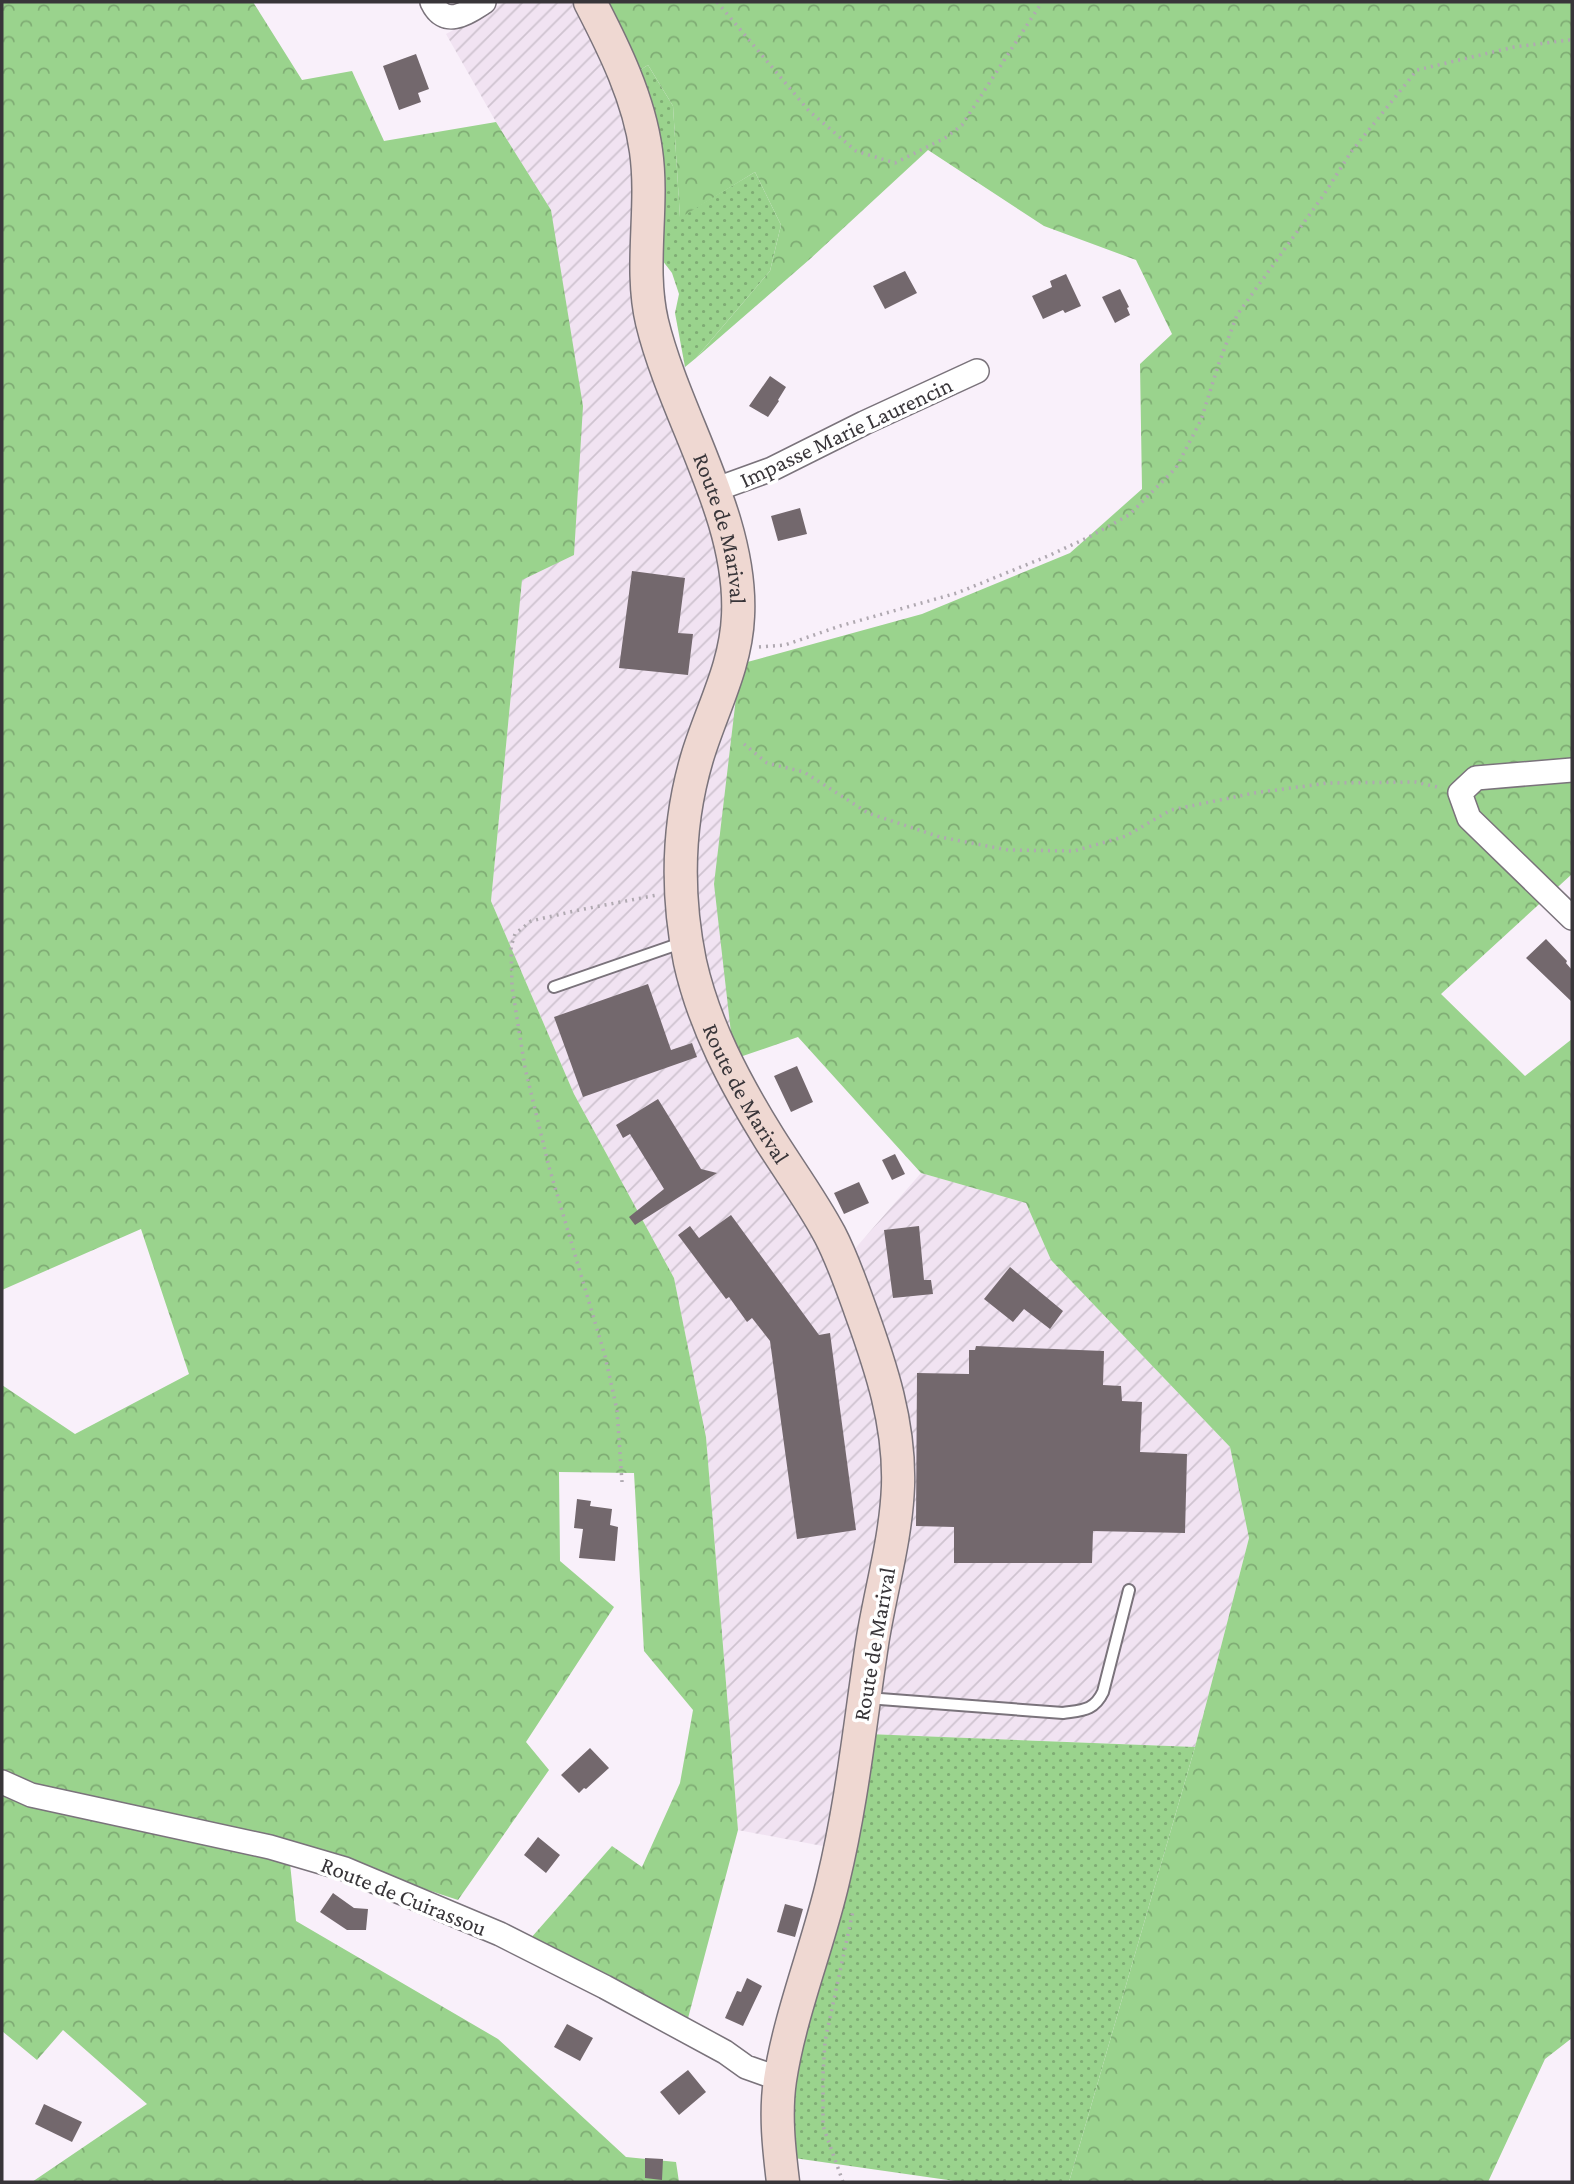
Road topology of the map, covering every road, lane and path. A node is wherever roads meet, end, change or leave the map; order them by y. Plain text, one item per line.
1 (432, 2) edge
2 (484, 2) edge
3 (590, 2) edge
4 (717, 2) edge
5 (1042, 2) edge
6 (1572, 41) edge
7 (977, 371) dead end
8 (714, 491) junction
9 (737, 641) junction
10 (744, 744) dead end
11 (1572, 770) edge
12 (1460, 793) junction
13 (680, 892) junction
14 (1572, 918) edge
15 (687, 941) junction
16 (554, 987) dead end
17 (622, 1482) dead end
18 (1129, 1590) dead end
19 (864, 1697) junction
20 (2, 1782) edge
21 (853, 1910) dead end
22 (780, 2079) junction
23 (783, 2182) edge
24 (843, 2182) edge

1 - 2 street
3 - 8 main road, Route de Marival
4 - 5 path
6 - 9 path
7 - 8 street, Impasse Marie Laurencin
8 - 9 main road, Route de Marival
9 - 13 main road, Route de Marival
10 - 12 path
11 - 12 street
12 - 14 street
13 - 15 main road, Route de Marival
13 - 17 path
15 - 16 lane
15 - 19 main road, Route de Marival
18 - 19 lane
19 - 22 main road, Route de Marival
20 - 22 street, Route de Cuirassou
21 - 24 path
22 - 23 main road, Route de Marival

